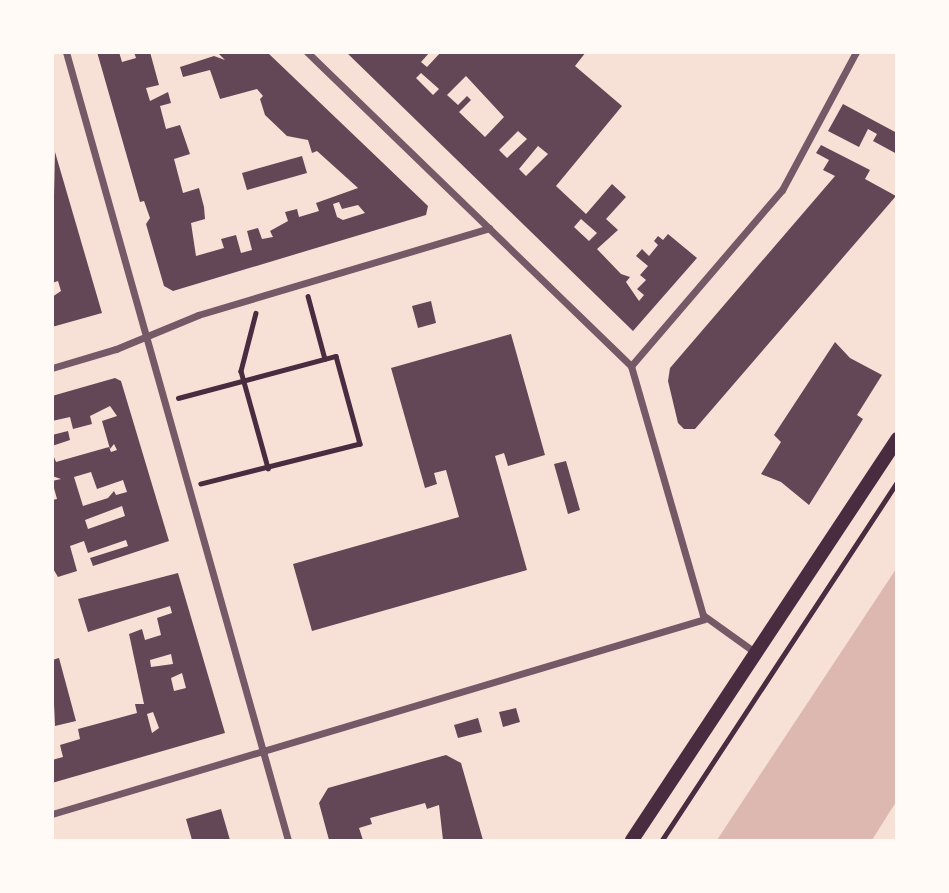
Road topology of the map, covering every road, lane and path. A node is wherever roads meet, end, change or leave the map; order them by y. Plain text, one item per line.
1 (66, 52) edge
2 (306, 52) edge
3 (856, 52) edge
4 (489, 228) junction
5 (304, 283) junction
6 (252, 299) junction
7 (146, 337) junction
8 (326, 359) junction
9 (631, 366) junction
10 (52, 368) edge
11 (243, 381) junction
12 (162, 402) junction
13 (897, 439) edge
14 (268, 468) junction
15 (897, 482) edge
16 (187, 488) junction
17 (705, 619) junction
18 (757, 653) junction
19 (265, 754) junction
20 (52, 814) edge
21 (288, 841) edge
22 (632, 841) edge
23 (662, 841) edge

1 - 7 street
2 - 4 street
3 - 9 street
4 - 5 street
4 - 9 street
5 - 6 street
5 - 8 path
6 - 7 street
6 - 11 path
7 - 10 street
7 - 12 street
8 - 11 path
8 - 14 path
9 - 17 street
11 - 12 path
11 - 14 path
12 - 16 street
13 - 18 main road
14 - 16 path
15 - 23 path
16 - 19 street
17 - 18 street
17 - 19 street
18 - 22 main road
19 - 20 street
19 - 21 street

